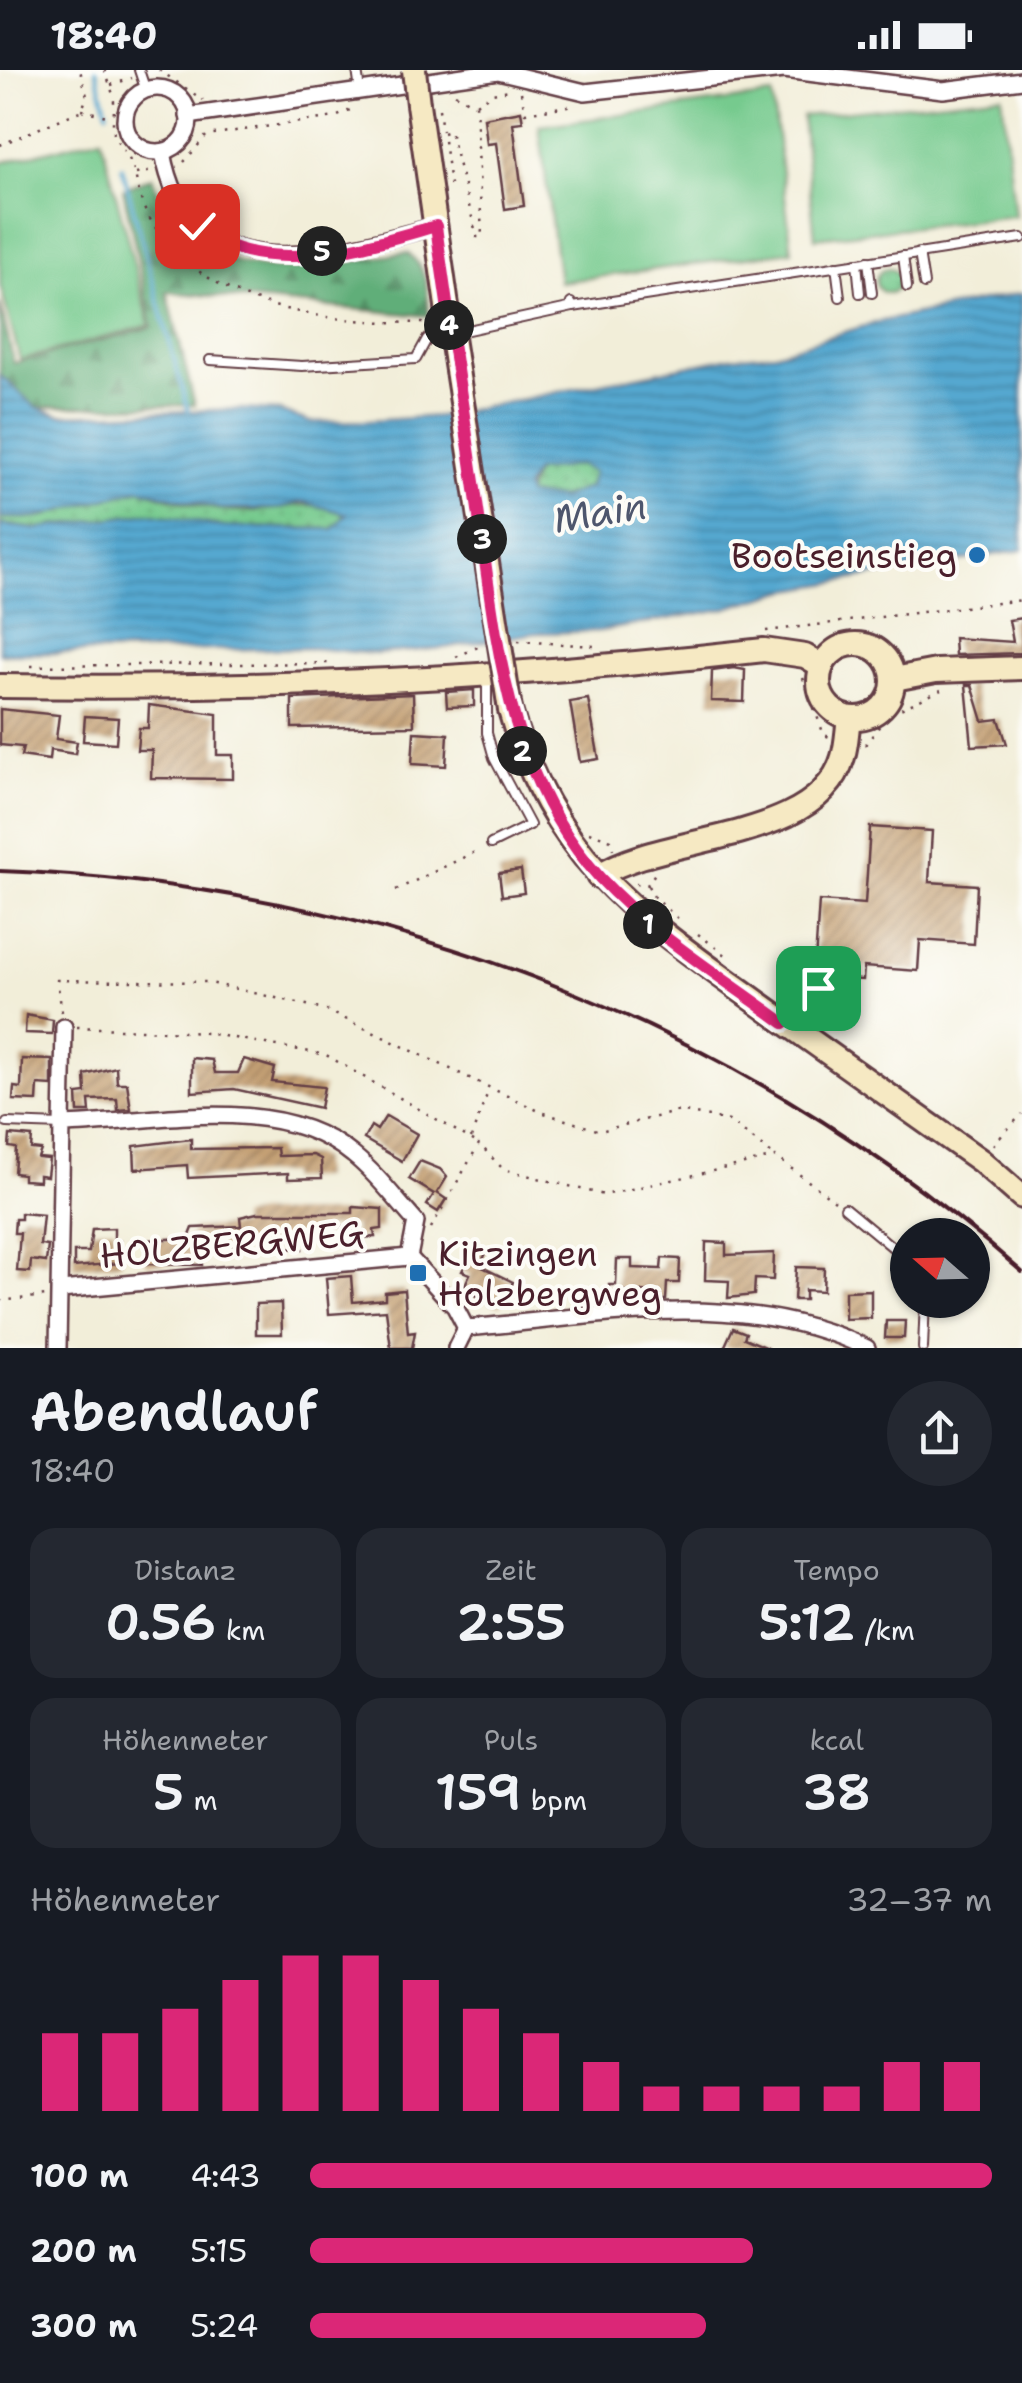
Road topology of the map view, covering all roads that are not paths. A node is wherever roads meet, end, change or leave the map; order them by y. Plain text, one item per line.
1 (139, 70) edge
2 (357, 70) edge
3 (414, 70) edge
4 (482, 72) edge
5 (1022, 80) edge
6 (146, 90) junction
7 (360, 98) junction
8 (197, 114) junction
9 (163, 152) junction
10 (436, 226) junction
11 (1022, 238) edge
12 (920, 253) junction
13 (903, 256) junction
14 (868, 261) junction
15 (857, 263) junction
16 (836, 266) junction
17 (924, 284) dead end
18 (907, 287) dead end
19 (860, 293) dead end
20 (872, 293) dead end
21 (840, 296) dead end
22 (210, 360) dead end
23 (814, 660) junction
24 (1022, 668) edge
25 (486, 676) junction
26 (894, 679) junction
27 (0, 686) edge
28 (852, 738) junction
29 (491, 844) road end
30 (608, 869) junction
31 (64, 1028) road end
32 (7, 1123) dead end
33 (62, 1125) junction
34 (1022, 1196) edge
35 (844, 1208) road end
36 (890, 1245) edge
37 (409, 1257) junction
38 (62, 1292) junction
39 (924, 1318) edge
40 (466, 1328) junction
41 (58, 1348) edge
42 (456, 1348) edge
43 (867, 1348) edge
44 (923, 1348) edge

1 - 6 lane
2 - 7 lane
3 - 10 main road, bridge
4 - 5 street
4 - 7 street
6 - 8 street
6 - 9 street
7 - 8 street
8 - 9 street
9 - 10 street
10 - 30 main road, bridge
11 - 12 lane
12 - 13 lane
12 - 17 lane
13 - 14 lane
13 - 18 lane
14 - 15 lane
14 - 20 lane
15 - 16 lane
15 - 19 lane
16 - 21 lane
16 - 22 lane
23 - 25 main road
23 - 26 main road
23 - 28 main road
24 - 26 main road
25 - 27 main road
25 - 29 lane
26 - 28 main road
28 - 30 main road
30 - 34 main road
31 - 33 street
32 - 33 lane
33 - 37 street
33 - 38 street
35 - 36 lane
37 - 38 street, HOLZBERGWEG
37 - 40 street
38 - 41 street
39 - 44 lane
40 - 42 street
40 - 43 street

